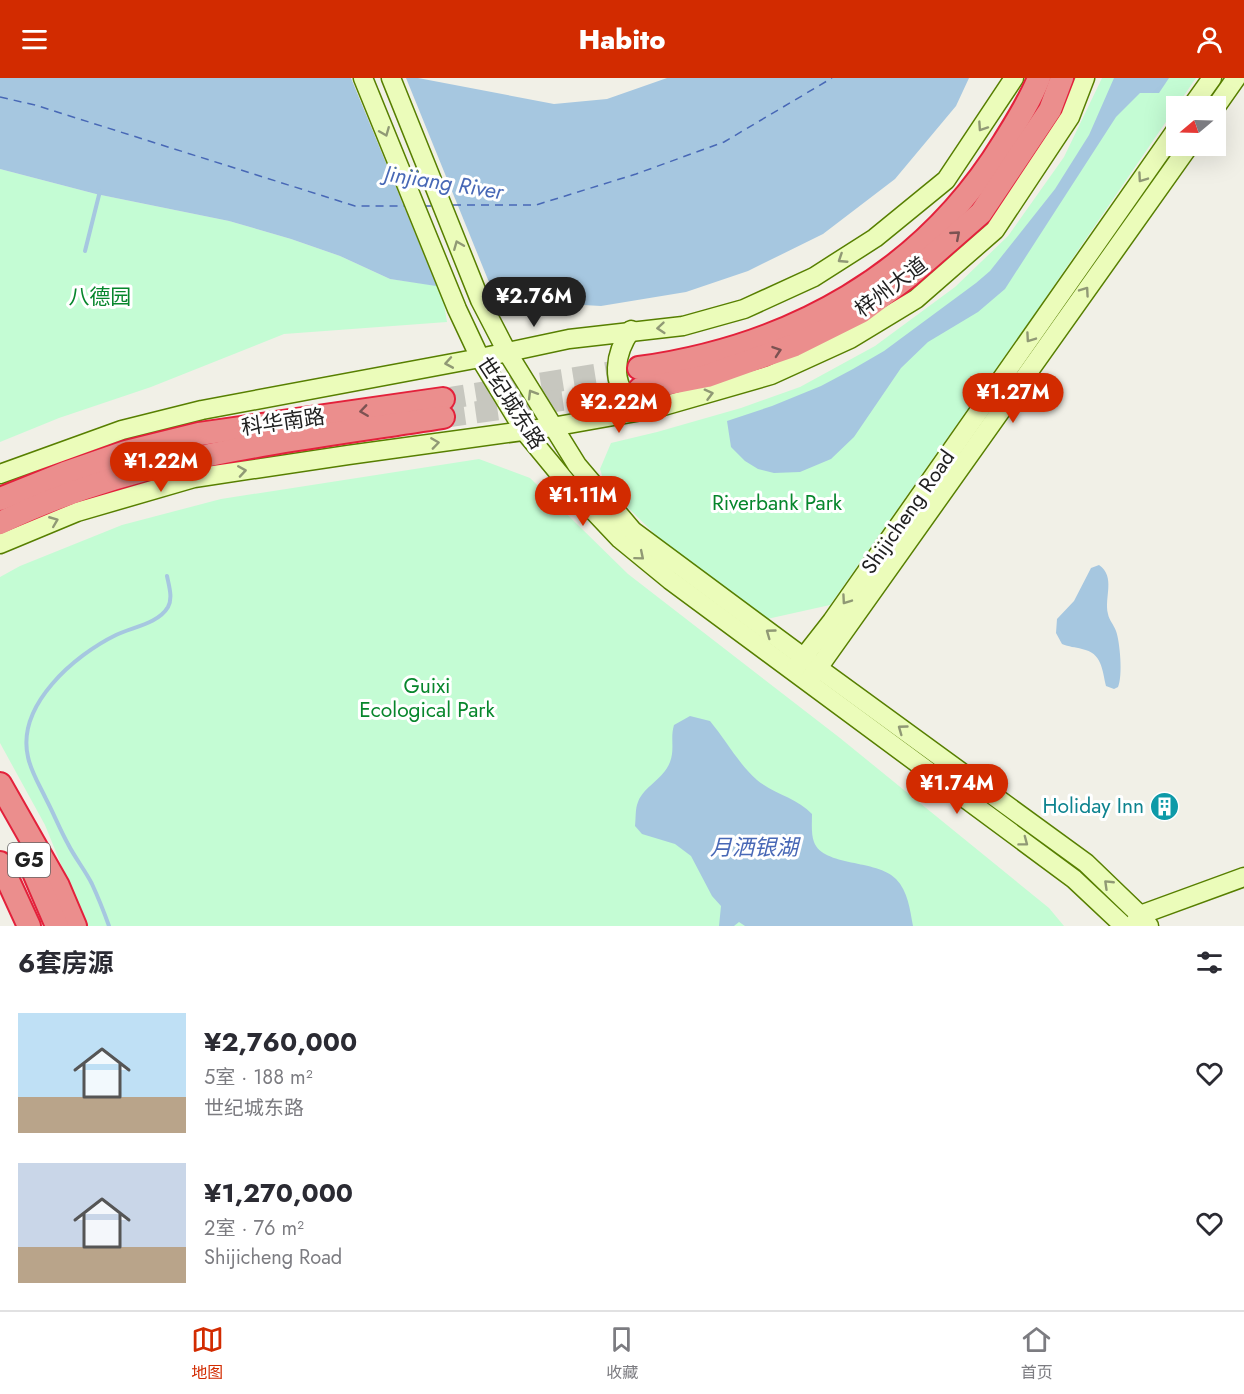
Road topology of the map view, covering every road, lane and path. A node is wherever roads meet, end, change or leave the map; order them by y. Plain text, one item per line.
1 (363, 78) edge
2 (391, 78) edge
3 (1014, 78) edge
4 (1039, 78) edge
5 (1062, 78) edge
6 (1085, 78) edge
7 (1212, 78) edge
8 (1236, 78) edge
9 (1199, 96) edge
10 (1223, 96) edge
11 (1166, 144) edge
12 (1182, 156) edge
13 (631, 330) junction
14 (507, 352) junction
15 (480, 358) junction
16 (653, 409) junction
17 (552, 428) junction
18 (525, 432) junction
19 (132, 472) junction
20 (0, 474) edge
21 (194, 478) junction
22 (0, 499) edge
23 (0, 523) edge
24 (0, 544) edge
25 (806, 669) junction
26 (0, 784) edge
27 (0, 794) edge
28 (0, 863) edge
29 (1244, 877) edge
30 (1140, 922) edge
31 (28, 926) edge
32 (57, 926) edge
33 (75, 926) edge
34 (1124, 926) edge

1 -> 15 main road, 世纪城东路
14 -> 2 main road, 世纪城东路
3 -> 13 main road
4 -> 5 highway, 梓州大道
16 -> 6 main road
7 - 9 main road
8 - 10 main road
11 -> 25 main road, Shijicheng Road
25 -> 12 main road, Shijicheng Road
13 - 14 main road
13 - 16 main road
14 - 15 main road
17 -> 14 main road, 世纪城东路
15 - 18 main road, 世纪城东路
15 -> 20 main road
16 - 17 main road
17 - 18 main road
25 -> 17 main road, 世纪城东路
21 -> 18 main road
18 -> 25 main road, 世纪城东路
19 - 21 main road
19 -> 22 highway, 科华南路
19 - 23 highway, 科华南路
24 -> 21 main road
30 -> 25 main road
25 -> 34 main road
26 - 33 highway
27 - 32 highway, G5
28 - 31 highway, G5
29 - 30 main road

